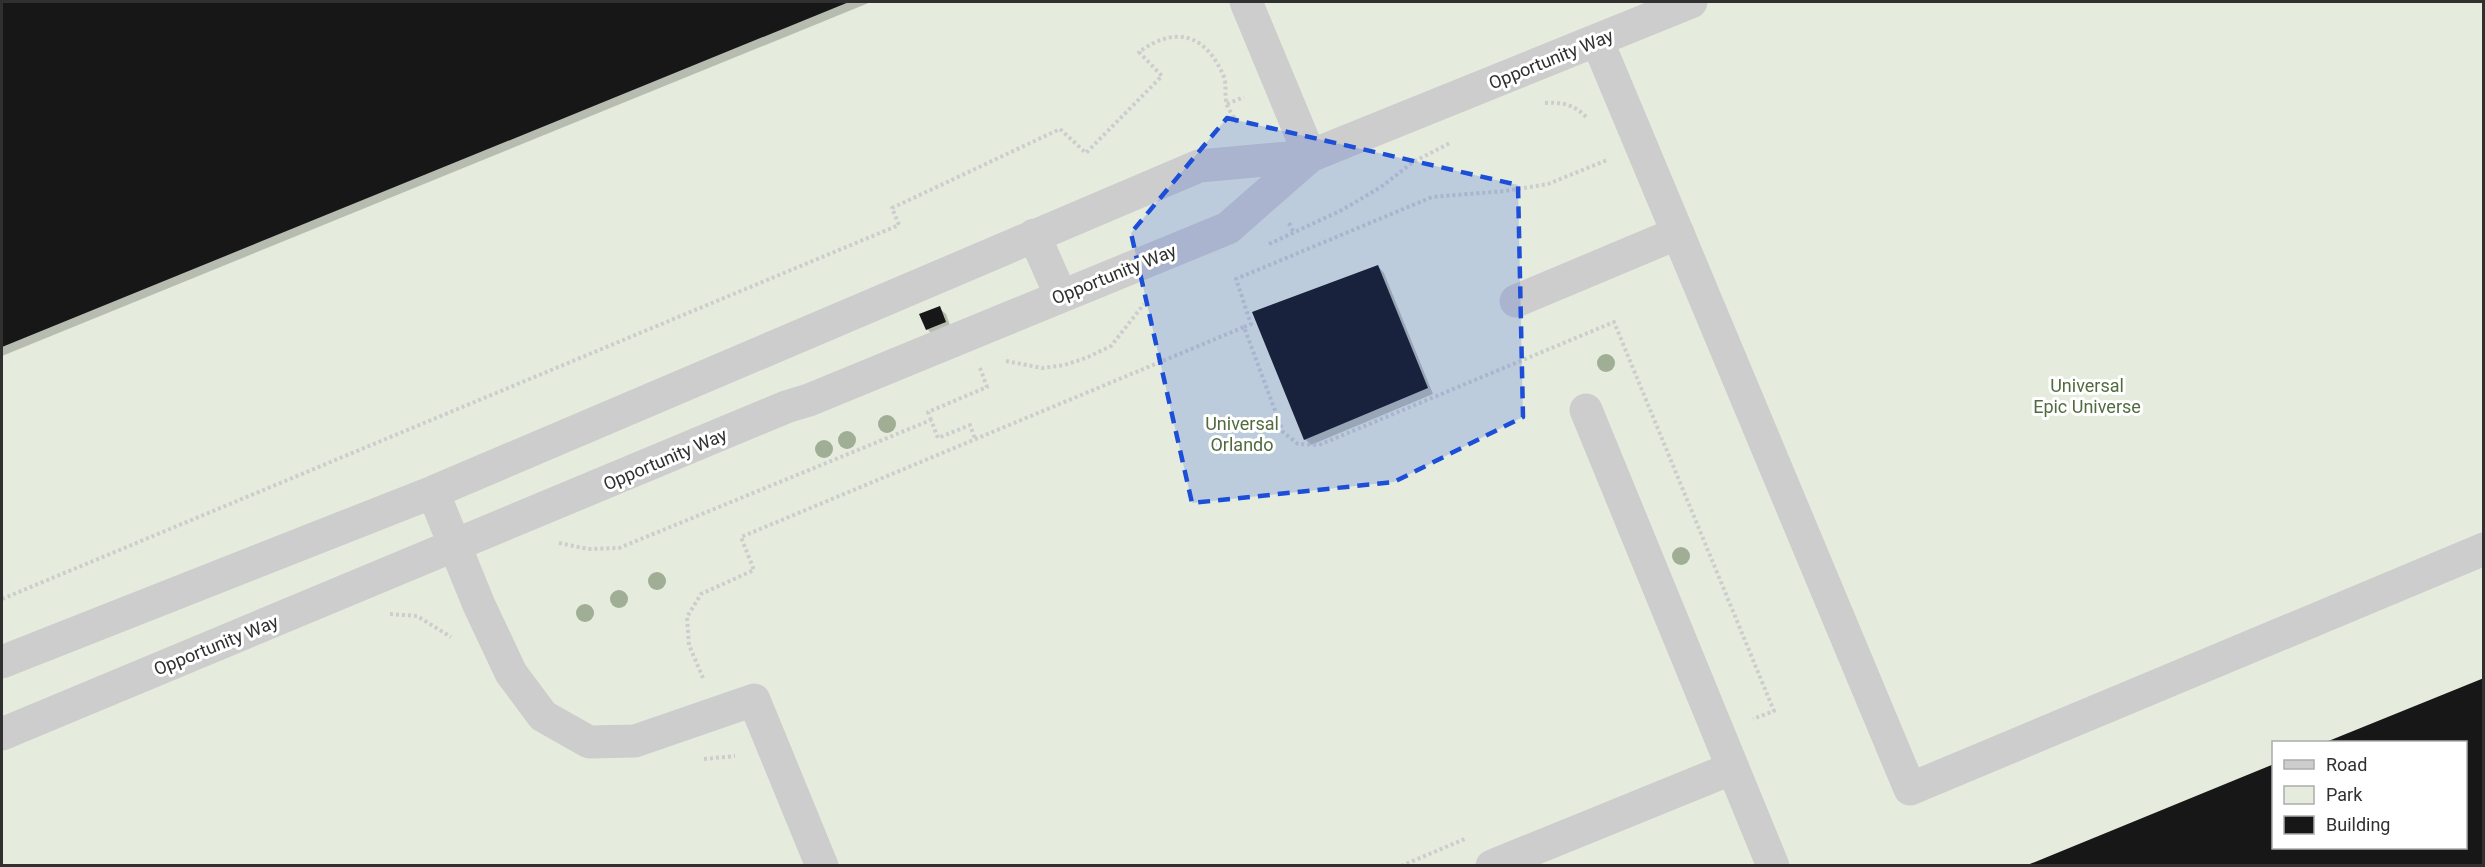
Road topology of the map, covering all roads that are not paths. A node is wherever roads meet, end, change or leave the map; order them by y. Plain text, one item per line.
1 (1246, 2) edge
2 (1691, 2) edge
3 (1597, 40) junction
4 (1310, 156) junction
5 (1678, 233) junction
6 (1034, 235) junction
7 (1061, 296) junction
8 (1516, 301) dead end
9 (1586, 410) dead end
10 (433, 492) junction
11 (455, 546) junction
12 (2484, 549) edge
13 (2, 662) edge
14 (2, 734) edge
15 (1733, 768) junction
16 (822, 866) edge
17 (1492, 866) edge
18 (1773, 866) edge

1 - 4 street
2 - 3 street, Opportunity Way
3 - 4 street, Opportunity Way
3 - 5 street
4 - 6 street, Opportunity Way
4 - 7 street, Opportunity Way
5 - 8 street
5 - 12 street
6 - 7 street
6 - 10 street, Opportunity Way
7 - 11 street, Opportunity Way
9 - 15 street
10 - 11 street
10 - 13 street, Opportunity Way
11 - 14 street, Opportunity Way
11 - 16 street
15 - 17 street
15 - 18 street

